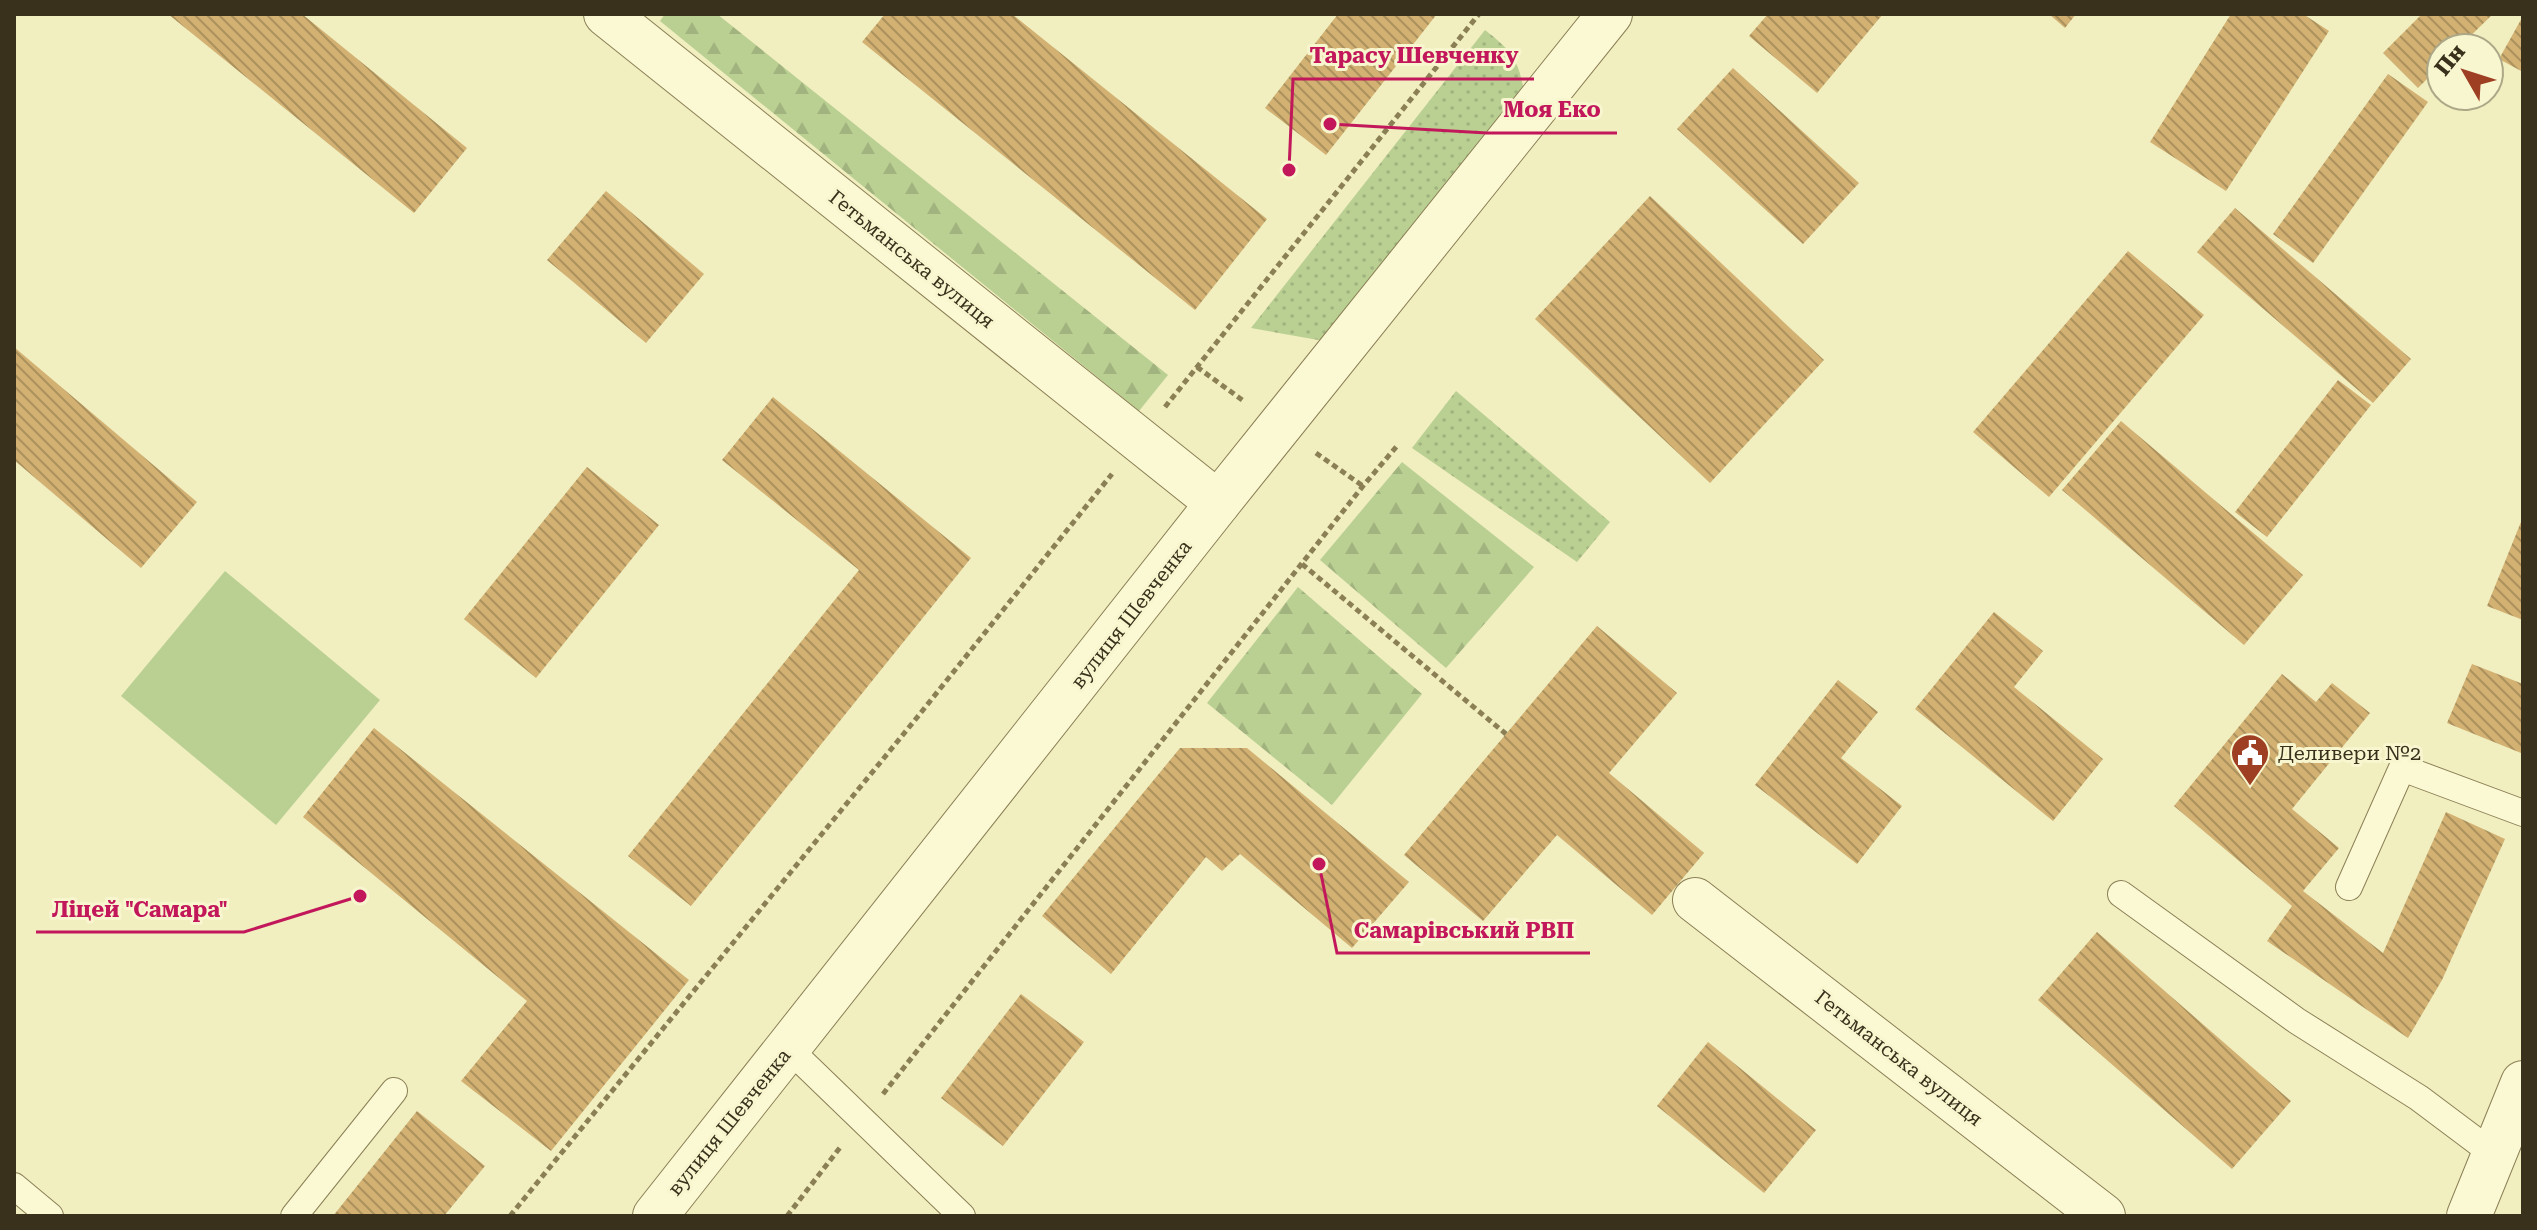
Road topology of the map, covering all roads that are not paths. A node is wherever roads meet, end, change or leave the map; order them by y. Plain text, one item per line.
1 (606, 14) edge
2 (1610, 14) edge
3 (1218, 503) junction
4 (2523, 813) edge
5 (2349, 887) dead end
6 (2121, 894) dead end
7 (1695, 900) dead end
8 (788, 1048) junction
9 (2523, 1083) edge
10 (394, 1091) dead end
11 (2495, 1155) junction
12 (14, 1186) edge
13 (50, 1216) edge
14 (294, 1216) edge
15 (655, 1216) edge
16 (962, 1216) edge
17 (2103, 1216) edge
18 (2469, 1216) edge

1 - 3 street, Гетьманська вулиця
2 - 3 street, вулиця Шевченка
3 - 8 street, вулиця Шевченка
4 - 5 lane
6 - 11 lane
7 - 17 street, Гетьманська вулиця
8 - 15 street, вулиця Шевченка
8 - 16 lane
9 - 11 street
10 - 14 lane
11 - 18 street
12 - 13 lane

